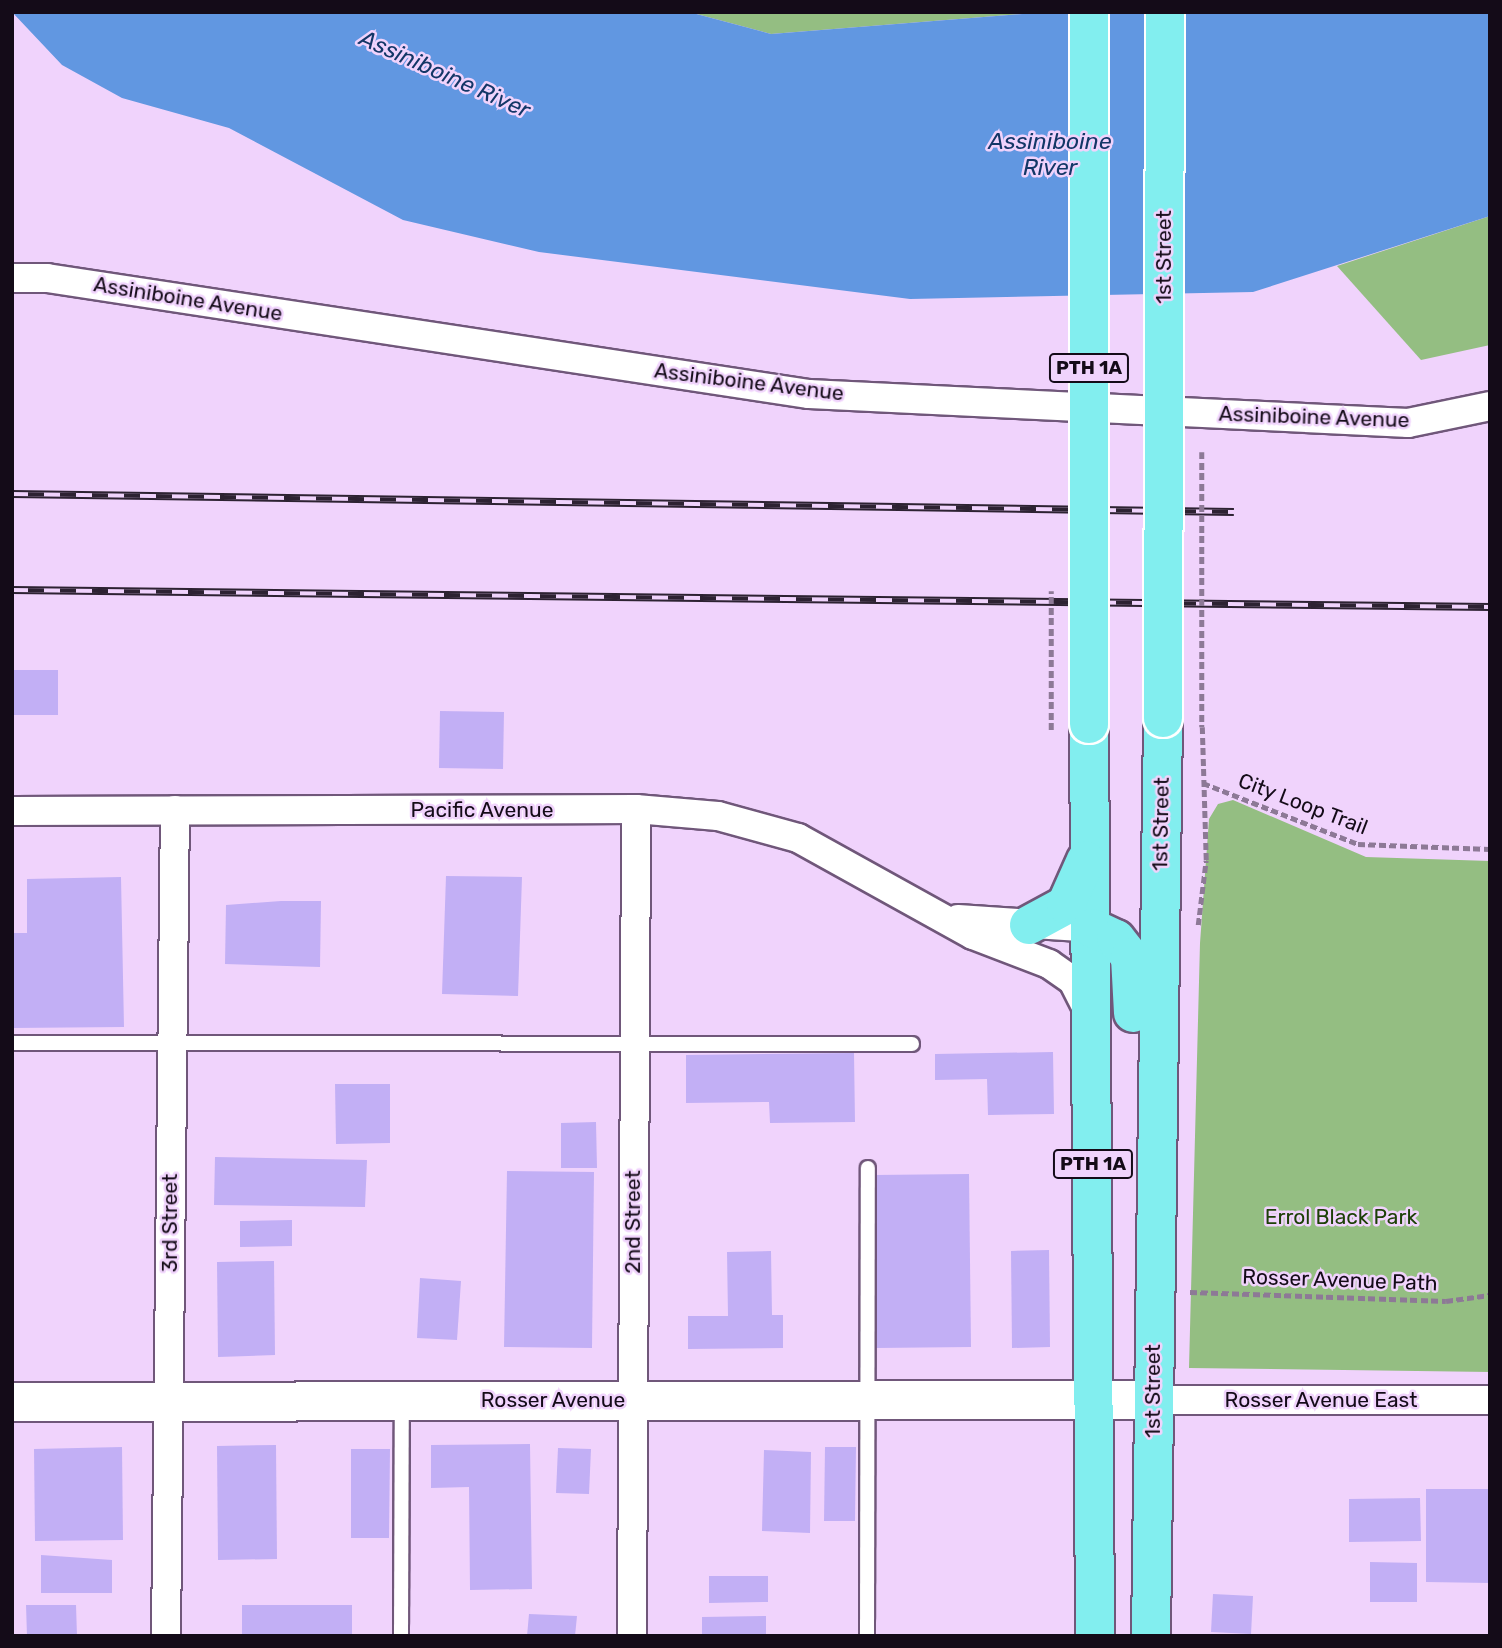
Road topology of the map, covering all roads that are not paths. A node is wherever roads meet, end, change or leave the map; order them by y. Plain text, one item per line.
1 (1088, 12) edge
2 (1165, 12) edge
3 (12, 278) edge
4 (1490, 406) edge
5 (636, 809) junction
6 (175, 810) junction
7 (12, 811) edge
8 (1090, 833) junction
9 (928, 912) junction
10 (1029, 925) junction
11 (1092, 928) junction
12 (1093, 1036) junction
13 (12, 1043) edge
14 (172, 1043) junction
15 (633, 1043) junction
16 (912, 1044) dead end
17 (868, 1168) dead end
18 (1153, 1226) junction
19 (869, 1399) junction
20 (634, 1400) junction
21 (1095, 1400) junction
22 (1153, 1400) junction
23 (1490, 1400) edge
24 (402, 1401) junction
25 (12, 1402) edge
26 (169, 1402) junction
27 (166, 1636) edge
28 (401, 1636) edge
29 (632, 1636) edge
30 (867, 1636) edge
31 (1095, 1636) edge
32 (1151, 1636) edge

1 - 8 main road, PTH 1A, bridge
2 - 18 main road, 1st Street, bridge
3 - 4 street, Assiniboine Avenue
5 - 6 street, Pacific Avenue
5 - 9 street, Pacific Avenue
5 - 15 street, 2nd Street
6 - 7 street, Pacific Avenue
6 - 14 street, 3rd Street
8 - 10 main road
8 - 11 main road, PTH 1A
9 - 10 street, Pacific Avenue
9 - 12 street, Pacific Avenue
10 - 11 street, Pacific Avenue
11 - 12 main road, PTH 1A
11 - 18 main road
12 - 21 main road, PTH 1A
13 - 14 lane
14 - 15 lane
14 - 26 street, 3rd Street
15 - 16 lane
15 - 20 street, 2nd Street
17 - 19 lane
18 - 22 main road, 1st Street
19 - 20 street, Rosser Avenue
19 - 21 street, Rosser Avenue
19 - 30 lane
20 - 24 street, Rosser Avenue
20 - 29 street, 2nd Street
21 - 22 street, Rosser Avenue
21 - 31 main road, PTH 1A
22 - 23 street, Rosser Avenue East
22 - 32 main road, 1st Street
24 - 26 street, Rosser Avenue
24 - 28 lane
25 - 26 street, Rosser Avenue
26 - 27 street, 3rd Street

